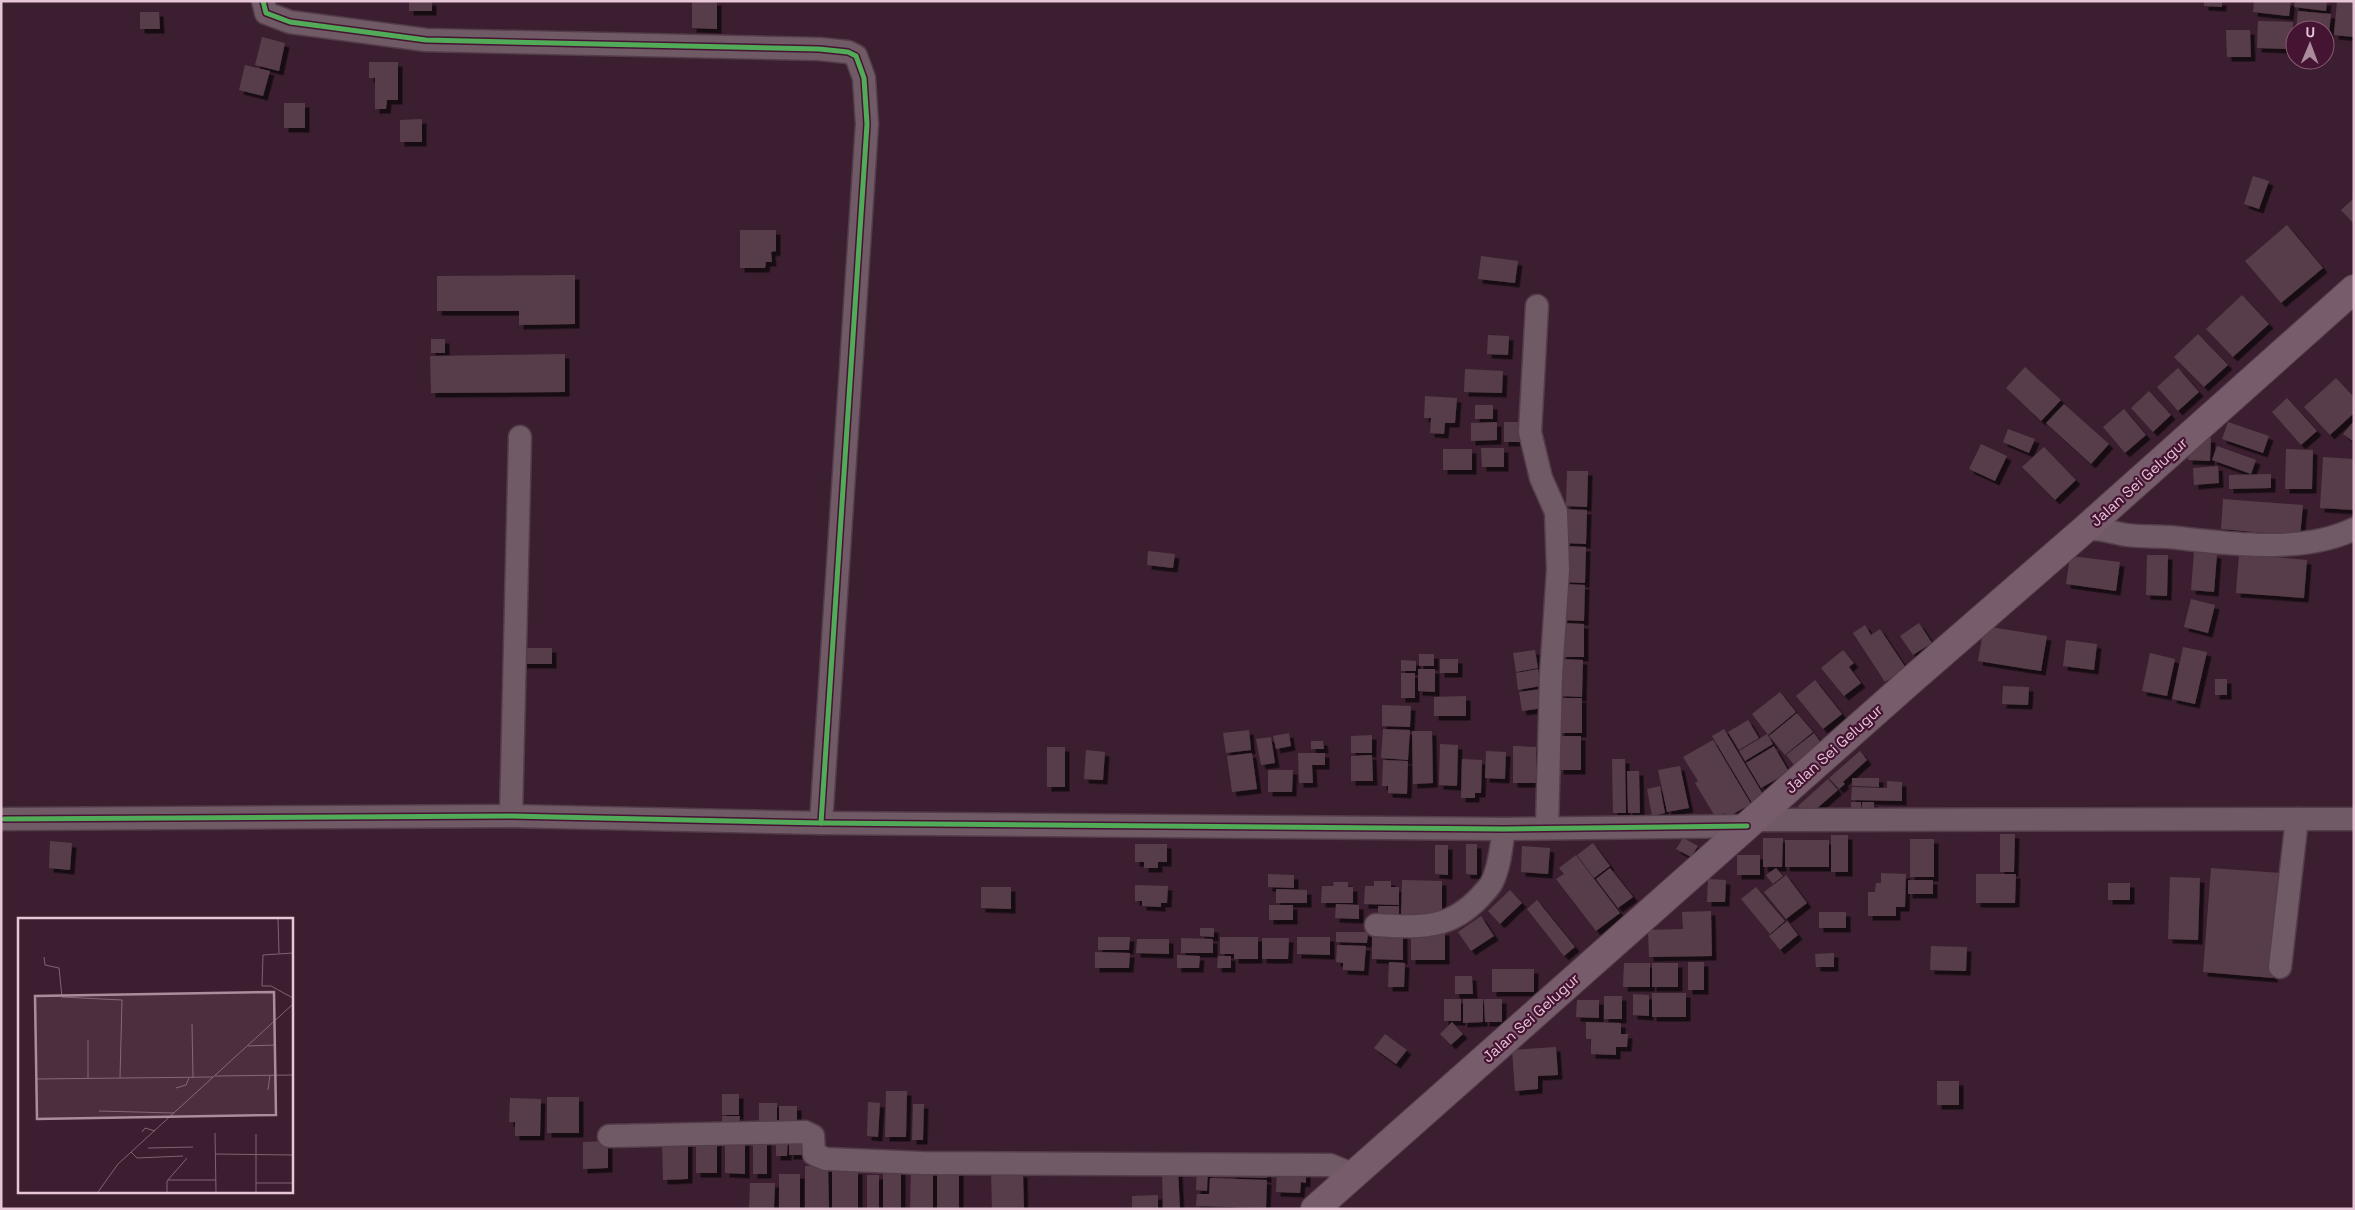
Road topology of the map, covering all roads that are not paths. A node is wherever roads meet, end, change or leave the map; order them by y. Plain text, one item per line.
1 (263, 1) edge
2 (2354, 289) edge
3 (1537, 306) dead end
4 (520, 437) dead end
5 (2085, 529) junction
6 (2354, 529) edge
7 (511, 816) junction
8 (4, 819) dead end
9 (2297, 819) junction
10 (2354, 819) edge
11 (821, 822) junction
12 (1751, 823) junction
13 (1547, 828) junction
14 (1504, 829) junction
15 (1376, 925) dead end
16 (2280, 967) dead end
17 (609, 1136) dead end
18 (1354, 1175) junction
19 (1314, 1209) edge

1 - 11 street
2 - 5 main road, Jalan Sei Gelugur
3 - 13 street
4 - 7 street
5 - 6 street
5 - 12 main road, Jalan Sei Gelugur
7 - 8 street
7 - 11 street
9 - 10 street
9 - 12 street
9 - 16 street
11 - 14 street
12 - 13 street
12 - 18 main road, Jalan Sei Gelugur
13 - 14 street
14 - 15 street
17 - 18 street
18 - 19 main road, Jalan Sei Gelugur

